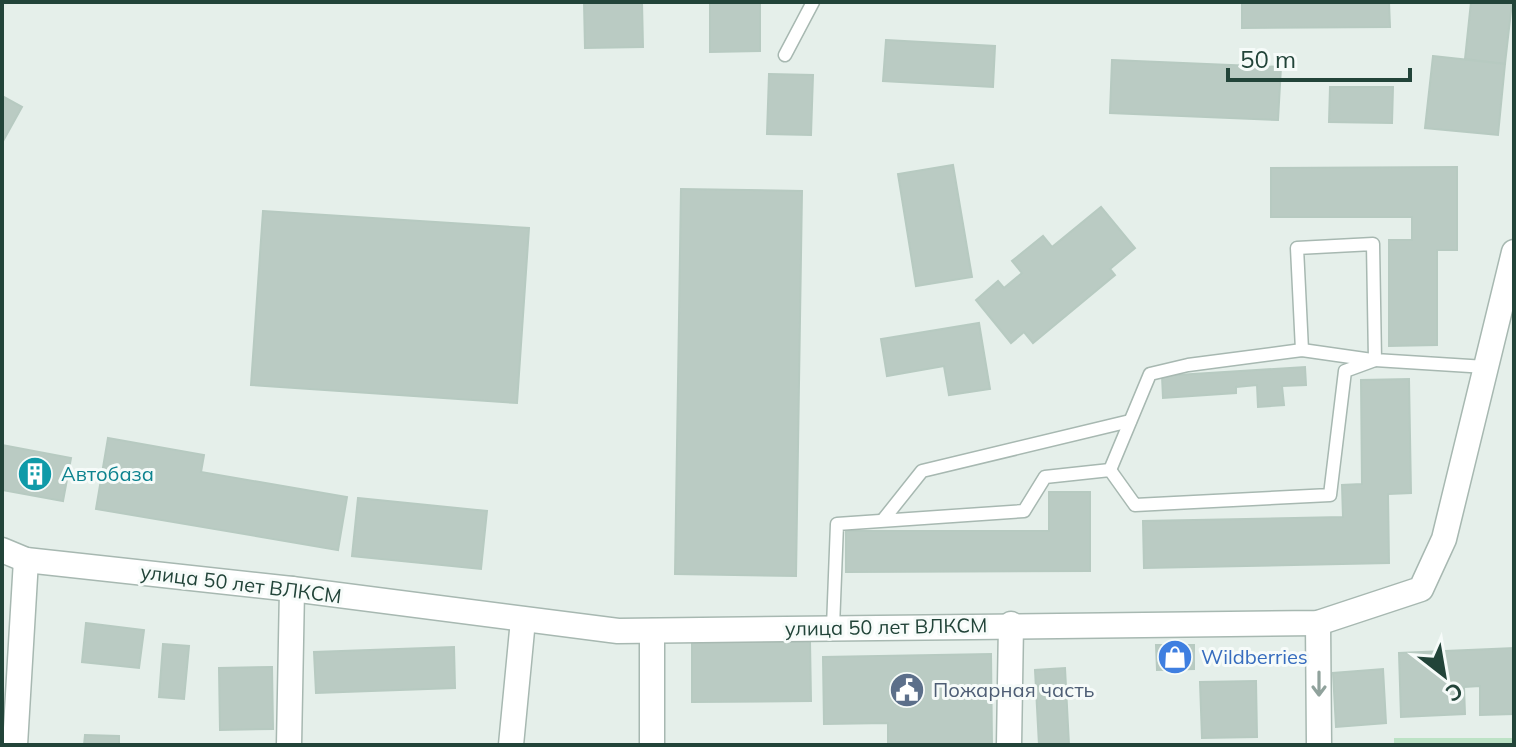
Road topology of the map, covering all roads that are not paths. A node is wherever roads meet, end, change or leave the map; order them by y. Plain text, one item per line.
1 (813, 2) edge
2 (785, 55) dead end
3 (1514, 252) edge
4 (1302, 350) junction
5 (1375, 360) junction
6 (1486, 367) junction
7 (1130, 421) junction
8 (1110, 470) junction
9 (883, 520) junction
10 (2, 550) edge
11 (26, 560) junction
12 (292, 589) junction
13 (523, 620) junction
14 (1318, 623) junction
15 (1011, 624) junction
16 (833, 627) junction
17 (652, 631) junction
18 (15, 745) edge
19 (289, 745) edge
20 (511, 745) edge
21 (652, 745) edge
22 (1009, 745) edge
23 (1319, 745) edge

1 - 2 lane
3 - 6 street, улица 50 лет ВЛКСМ
4 - 5 lane
4 - 5 lane
4 - 7 lane
5 - 6 lane
5 - 8 lane
6 - 14 street, улица 50 лет ВЛКСМ
7 - 8 lane
7 - 9 lane
8 - 9 lane
9 - 16 lane
10 - 11 street, улица 50 лет ВЛКСМ
11 - 12 street, улица 50 лет ВЛКСМ
11 - 18 street
12 - 13 street, улица 50 лет ВЛКСМ
12 - 19 street
13 - 17 street, улица 50 лет ВЛКСМ
13 - 20 street
14 - 15 street, улица 50 лет ВЛКСМ
14 -> 23 street
15 - 16 street, улица 50 лет ВЛКСМ
15 - 22 street
16 - 17 street, улица 50 лет ВЛКСМ
17 - 21 street

